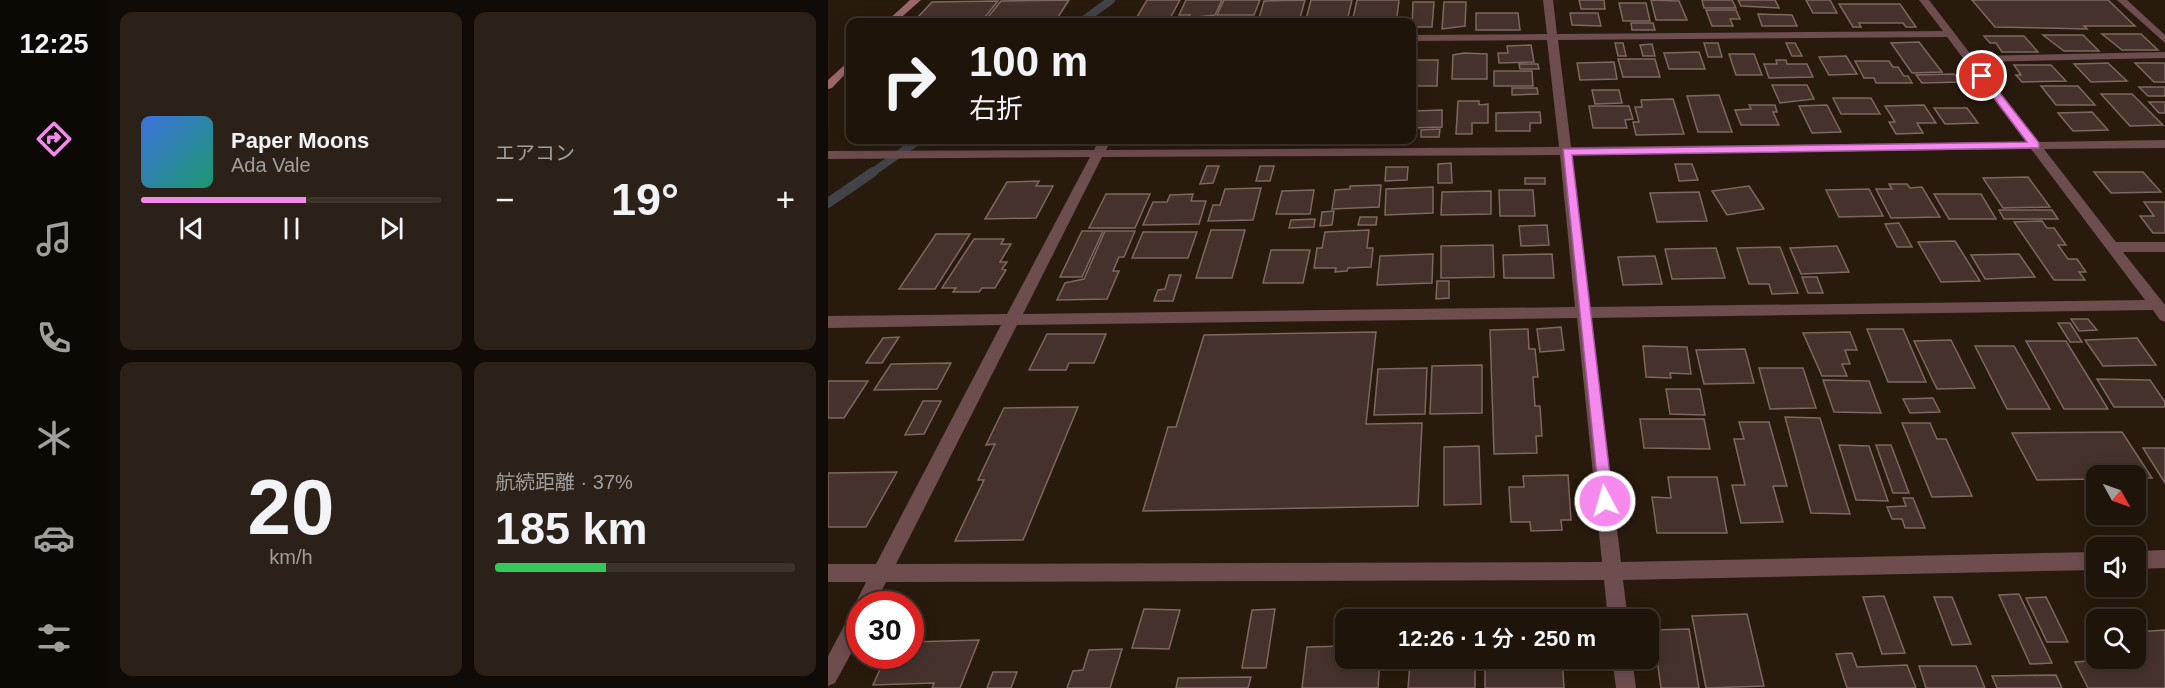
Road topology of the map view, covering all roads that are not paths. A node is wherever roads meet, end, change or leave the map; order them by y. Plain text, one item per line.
1 (916, 0) edge
2 (1548, 0) edge
3 (1924, 0) edge
4 (2122, 0) edge
5 (896, 18) edge
6 (1949, 33) junction
7 (1553, 37) junction
8 (1416, 38) edge
9 (2165, 40) edge
10 (2165, 55) edge
11 (1969, 59) junction
12 (846, 67) edge
13 (828, 86) edge
14 (1103, 144) edge
15 (2165, 144) edge
16 (2035, 145) junction
17 (1567, 151) junction
18 (1098, 154) junction
19 (828, 155) edge
20 (2165, 247) edge
21 (2113, 248) junction
22 (2161, 310) edge
23 (1585, 313) junction
24 (1012, 320) junction
25 (828, 322) edge
26 (2165, 559) edge
27 (2146, 560) edge
28 (2086, 561) edge
29 (883, 571) junction
30 (1613, 571) junction
31 (828, 573) edge
32 (872, 591) edge
33 (1617, 609) edge
34 (846, 642) edge
35 (1623, 669) edge
36 (828, 676) edge
37 (1626, 688) edge

1 - 5 street
2 - 7 street
3 - 6 street
4 - 9 street
6 - 7 street
6 - 11 street
7 - 8 street
7 - 17 street
10 - 11 street
11 - 16 street
12 - 13 street
14 - 18 street
15 - 16 street
16 - 17 street
16 - 21 street
17 - 18 street
17 - 23 street
18 - 19 street
18 - 24 street
20 - 21 street
21 - 22 street
22 - 23 street
23 - 24 street
23 - 30 street
24 - 25 street
24 - 29 street
26 - 27 street
28 - 30 street
29 - 30 street
29 - 31 street
29 - 32 street
30 - 33 street
34 - 36 street
35 - 37 street

